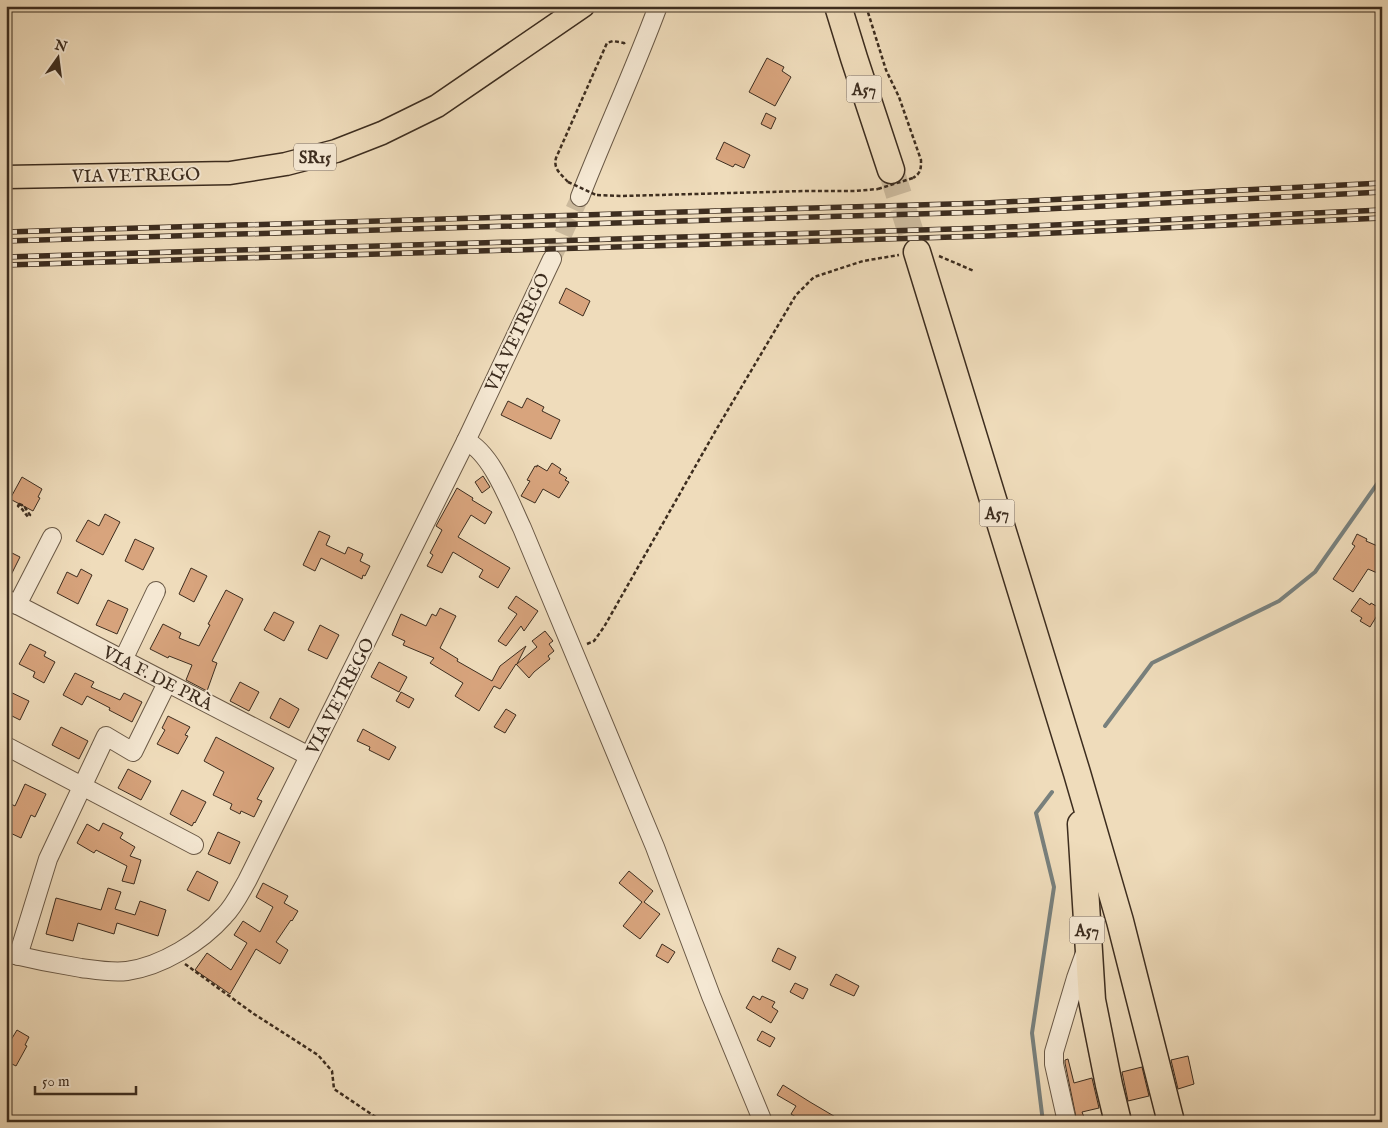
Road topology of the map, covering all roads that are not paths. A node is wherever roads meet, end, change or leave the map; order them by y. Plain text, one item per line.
1 (583, 6) edge
2 (658, 6) edge
3 (838, 6) edge
4 (6, 177) edge
5 (894, 179) tunnel mouth
6 (588, 196) tunnel mouth
7 (917, 253) tunnel mouth
8 (552, 259) tunnel mouth
9 (466, 441) junction
10 (52, 537) dead end
11 (156, 591) dead end
12 (12, 602) edge
13 (122, 660) junction
14 (167, 683) junction
15 (6, 746) edge
16 (309, 756) junction
17 (1077, 773) junction
18 (83, 786) junction
19 (194, 845) dead end
20 (1088, 946) junction
21 (12, 955) edge
22 (762, 1122) edge
23 (1067, 1122) edge
24 (1118, 1122) edge
25 (1171, 1122) edge

1 - 4 main road, VIA VETREGO / SR15
2 - 6 street
3 - 5 highway, A57
7 - 17 highway, A57
8 - 9 street, VIA VETREGO
9 - 16 street, VIA VETREGO
9 - 22 street
10 - 12 street
11 - 13 street
12 - 13 street, VIA F. DE PRÀ
13 - 14 street, VIA F. DE PRÀ
14 - 16 street, VIA F. DE PRÀ
14 - 18 street
15 - 18 street
16 - 21 street, VIA VETREGO
17 - 20 highway, A57
17 - 25 highway, A57
18 - 19 street
18 - 21 street
20 - 23 street
20 - 24 highway, A57

